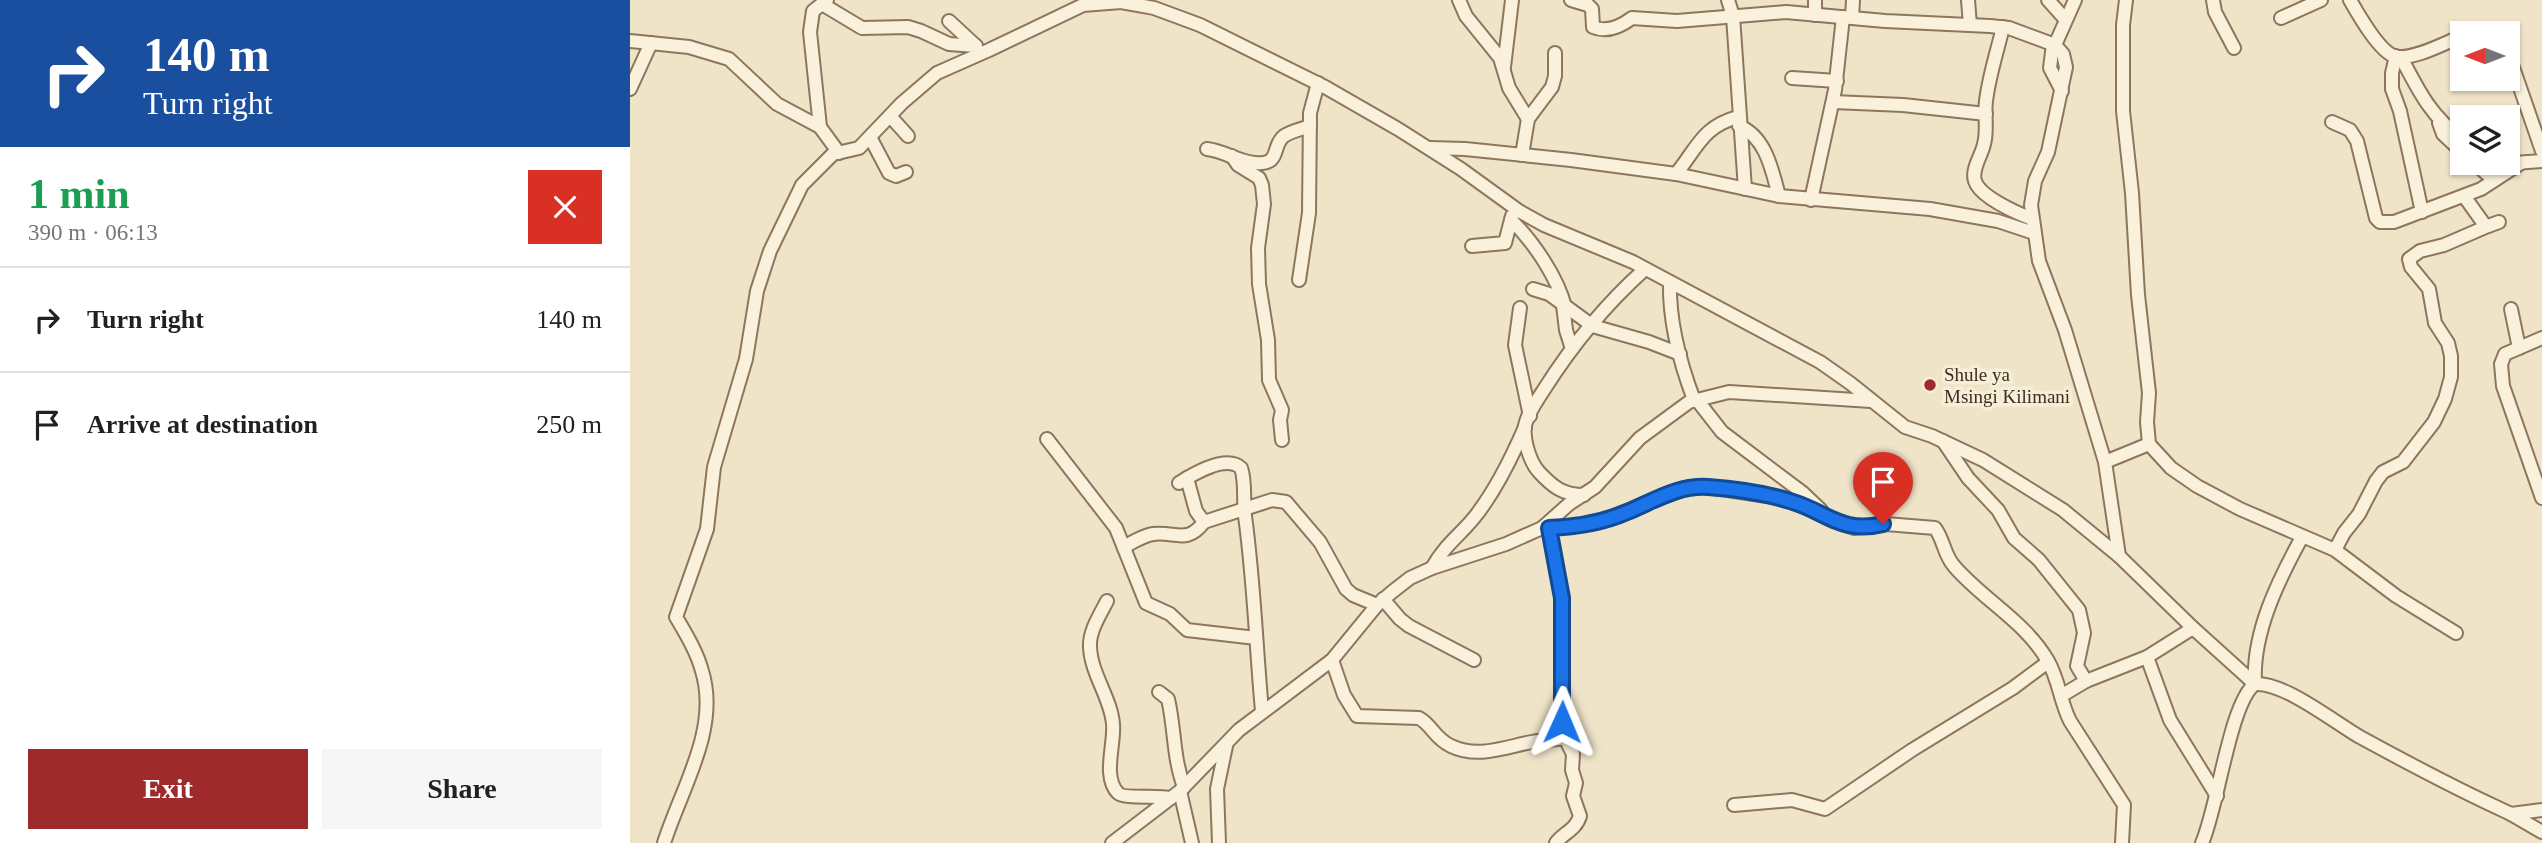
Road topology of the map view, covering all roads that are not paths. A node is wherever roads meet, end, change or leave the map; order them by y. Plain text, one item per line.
1 (1459, 0) edge
2 (1512, 0) edge
3 (1571, 0) edge
4 (1728, 0) edge
5 (1815, 0) edge
6 (1853, 0) edge
7 (1968, 0) edge
8 (2048, 0) edge
9 (2075, 0) edge
10 (2126, 0) edge
11 (2213, 0) edge
12 (2321, 0) edge
13 (2350, 0) edge
14 (825, 2) edge
15 (1089, 2) edge
16 (1140, 2) edge
17 (1815, 15) junction
18 (1732, 16) junction
19 (1847, 17) junction
20 (2281, 18) dead end
21 (2065, 19) junction
22 (949, 20) dead end
23 (1970, 25) junction
24 (2003, 27) junction
25 (630, 41) edge
26 (2450, 41) edge
27 (651, 43) junction
28 (2054, 44) junction
29 (976, 46) junction
30 (2234, 48) dead end
31 (989, 50) junction
32 (1555, 54) dead end
33 (2399, 57) junction
34 (1504, 67) junction
35 (1792, 78) dead end
36 (1837, 80) junction
37 (1318, 83) junction
38 (2520, 88) edge
39 (630, 89) edge
40 (1833, 102) junction
41 (1986, 114) junction
42 (890, 116) junction
43 (1528, 119) junction
44 (2439, 119) junction
45 (1739, 121) junction
46 (2332, 122) dead end
47 (1310, 126) junction
48 (820, 127) junction
49 (2450, 130) edge
50 (908, 136) dead end
51 (870, 137) junction
52 (2450, 141) edge
53 (1429, 148) junction
54 (1207, 149) dead end
55 (2542, 151) edge
56 (839, 153) junction
57 (1522, 155) junction
58 (1232, 156) junction
59 (2542, 161) edge
60 (2520, 162) edge
61 (906, 172) dead end
62 (1675, 174) junction
63 (2488, 175) edge
64 (2500, 175) edge
65 (2494, 180) junction
66 (1745, 189) junction
67 (1779, 196) junction
68 (2464, 196) junction
69 (1811, 200) junction
70 (2422, 212) junction
71 (1513, 214) junction
72 (2032, 219) junction
73 (2034, 233) junction
74 (1472, 246) dead end
75 (1646, 270) junction
76 (1298, 279) dead end
77 (1670, 283) junction
78 (1533, 289) dead end
79 (1564, 306) junction
80 (1520, 308) dead end
81 (2511, 309) dead end
82 (1589, 324) junction
83 (2542, 338) edge
84 (2519, 348) junction
85 (1572, 349) junction
86 (1680, 354) junction
87 (1695, 400) junction
88 (1871, 401) junction
89 (1527, 422) junction
90 (1047, 439) dead end
91 (1282, 440) dead end
92 (1943, 441) junction
93 (2149, 444) junction
94 (2105, 462) junction
95 (1585, 495) junction
96 (2542, 498) edge
97 (1244, 508) junction
98 (1204, 522) junction
99 (1833, 522) junction
100 (1545, 528) junction
101 (2302, 537) junction
102 (1124, 548) junction
103 (2335, 550) junction
104 (2119, 556) junction
105 (1432, 568) junction
106 (1107, 601) dead end
107 (1380, 602) junction
108 (2193, 628) junction
109 (2456, 633) dead end
110 (1256, 638) junction
111 (2147, 657) junction
112 (1332, 660) junction
113 (1474, 660) dead end
114 (2048, 662) junction
115 (2086, 681) junction
116 (2255, 684) junction
117 (1159, 692) dead end
118 (2061, 696) junction
119 (1262, 711) junction
120 (1564, 738) junction
121 (1227, 743) junction
122 (1178, 792) junction
123 (2217, 796) junction
124 (1734, 805) dead end
125 (2542, 810) edge
126 (2511, 814) junction
127 (2542, 832) edge
128 (664, 843) edge
129 (1112, 843) edge
130 (1192, 843) edge
131 (1219, 843) edge
132 (1556, 843) edge
133 (2122, 843) edge
134 (2202, 843) edge

1 - 34 street
2 - 34 street
3 - 18 street
4 - 18 street
5 - 17 street
6 - 19 street
7 - 23 street
8 - 21 street
9 - 21 street
10 - 93 street
11 - 30 street
12 - 20 street
13 - 33 street
14 - 29 street
14 - 48 street
15 - 16 street
15 - 31 street
16 - 37 street
17 - 18 street
17 - 19 street
18 - 45 street
19 - 23 street
19 - 36 street
21 - 28 street
22 - 29 street
23 - 24 street
24 - 28 street
24 - 41 street
25 - 27 street
26 - 33 street
27 - 39 street
27 - 48 street
28 - 72 street
29 - 31 street
31 - 42 street
32 - 43 street
33 - 44 street
33 - 70 street
34 - 43 street
35 - 36 street
36 - 40 street
37 - 47 street
37 - 53 street
38 - 55 street
40 - 41 street
40 - 69 street
41 - 72 street
42 - 50 street
42 - 51 street
43 - 57 street
44 - 49 street
44 - 52 street
45 - 62 street
45 - 66 street
45 - 67 street
46 - 70 street
47 - 58 street
47 - 76 street
48 - 56 street
51 - 56 street
51 - 61 street
53 - 57 street
53 - 71 street
54 - 58 street
56 - 128 street
57 - 62 street
58 - 91 street
59 - 60 street
62 - 66 street
63 - 65 street
64 - 65 street
65 - 68 street
66 - 67 street
67 - 69 street
68 - 70 street
68 - 103 street
69 - 73 street
71 - 74 street
71 - 75 street
71 - 79 street
72 - 73 street
73 - 94 street
75 - 77 street
75 - 82 street
77 - 86 street
77 - 88 street
78 - 79 street
79 - 82 street
79 - 85 street
80 - 89 street
81 - 84 street
82 - 85 street
82 - 86 street
83 - 84 street
84 - 96 street
85 - 89 street
86 - 87 street
87 - 88 street
87 - 95 street
87 - 99 street
88 - 92 street
89 - 95 street
89 - 105 street
90 - 102 street
92 - 104 street
92 - 115 street
93 - 94 street
93 - 101 street
94 - 104 street
95 - 100 street
97 - 98 street
97 - 98 street
97 - 107 street
97 - 110 street
98 - 102 street
99 - 100 street
99 - 114 street
100 - 105 street
100 - 120 street
101 - 103 street
101 - 116 street
102 - 110 street
103 - 109 street
104 - 108 street
105 - 107 street
106 - 122 street
107 - 112 street
107 - 113 street
108 - 111 street
108 - 116 street
110 - 119 street
111 - 115 street
111 - 123 street
112 - 119 street
112 - 120 street
114 - 118 street
114 - 124 street
115 - 118 street
116 - 123 street
116 - 126 street
117 - 122 street
118 - 133 street
119 - 121 street
120 - 132 street
121 - 122 street
121 - 131 street
122 - 129 street
122 - 130 street
123 - 134 street
125 - 126 street
126 - 127 street

